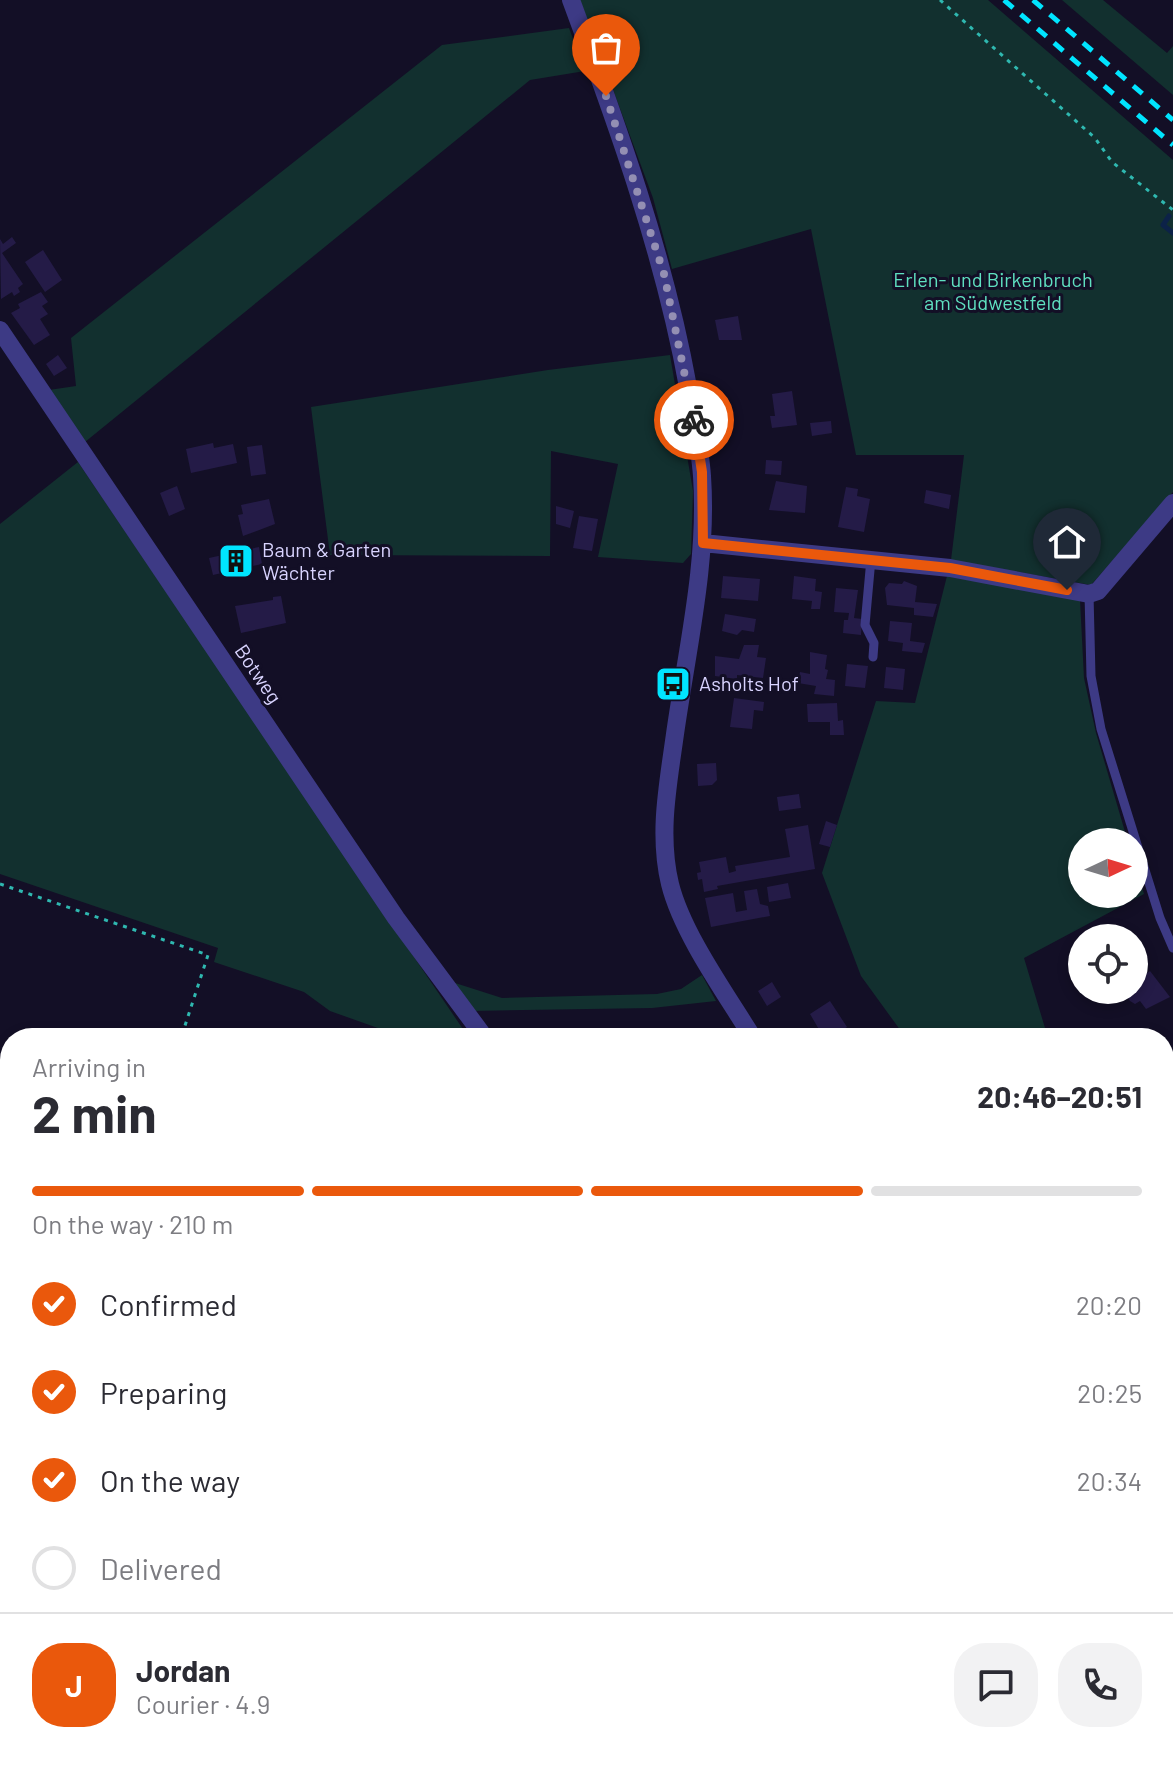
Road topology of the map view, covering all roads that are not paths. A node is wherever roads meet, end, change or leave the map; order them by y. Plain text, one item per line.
1 (571, 0) edge
2 (0, 330) edge
3 (1173, 503) edge
4 (703, 543) junction
5 (871, 559) junction
6 (1089, 594) junction
7 (873, 657) dead end
8 (1173, 948) edge
9 (478, 1028) edge
10 (747, 1028) edge

1 - 4 street
2 - 9 street, Botweg
3 - 6 street
4 - 5 street
4 - 10 street
5 - 6 street
5 - 7 lane
6 - 8 lane

